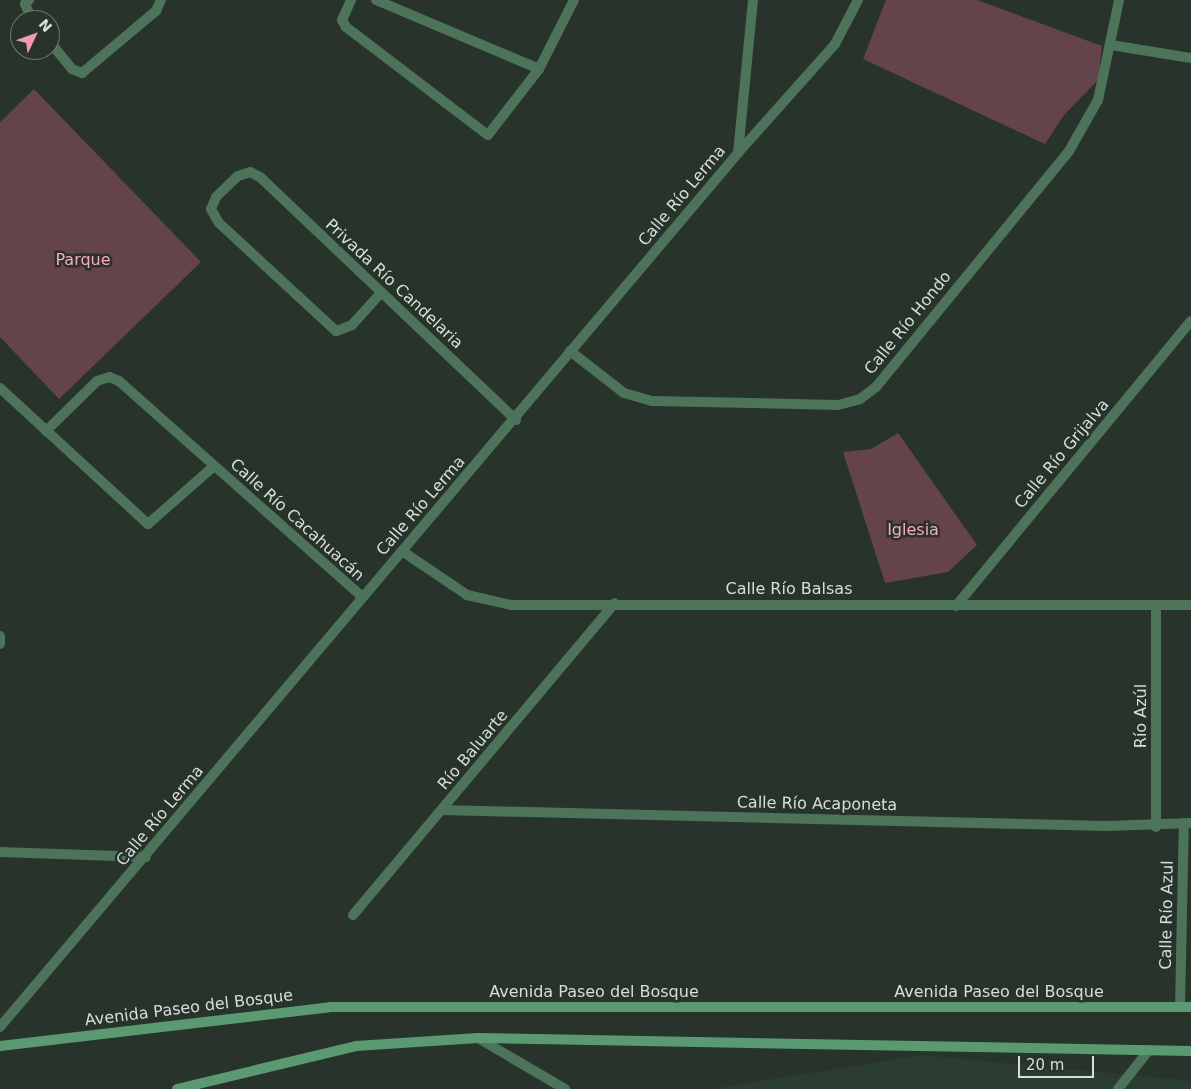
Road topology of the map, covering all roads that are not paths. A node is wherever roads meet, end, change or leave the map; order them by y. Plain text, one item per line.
1 (29, 0) edge
2 (162, 0) edge
3 (351, 0) edge
4 (376, 0) edge
5 (574, 0) edge
6 (754, 0) edge
7 (858, 0) edge
8 (1119, 0) edge
9 (27, 10) edge
10 (1111, 45) junction
11 (60, 54) edge
12 (1191, 58) edge
13 (539, 69) junction
14 (738, 153) junction
15 (380, 294) junction
16 (1191, 321) edge
17 (570, 351) junction
18 (0, 388) edge
19 (516, 420) junction
20 (46, 431) junction
21 (214, 466) junction
22 (402, 551) junction
23 (361, 596) junction
24 (615, 603) junction
25 (1156, 605) junction
26 (1191, 605) edge
27 (956, 606) junction
28 (0, 636) edge
29 (0, 644) edge
30 (442, 810) junction
31 (1188, 823) edge
32 (1156, 826) junction
33 (0, 852) edge
34 (146, 857) junction
35 (353, 915) dead end
36 (1180, 1007) junction
37 (1191, 1007) edge
38 (0, 1027) edge
39 (478, 1038) junction
40 (0, 1046) edge
41 (1149, 1050) junction
42 (1191, 1051) edge
43 (177, 1089) edge
44 (565, 1089) edge
45 (1118, 1089) edge

1 - 9 street
2 - 11 street
3 - 13 street
4 - 13 street
5 - 13 street
6 - 14 street
7 - 14 street, Calle Río Lerma
8 - 10 street, Calle Río Hondo
10 - 12 street
10 - 17 street, Calle Río Hondo
14 - 17 street, Calle Río Lerma
15 - 15 street, Privada Río Candelaria
15 - 19 street, Privada Río Candelaria
16 - 27 street, Calle Río Grijalva
17 - 19 street, Calle Río Lerma
18 - 20 street, Calle Río Cacahuacán
19 - 22 street, Calle Río Lerma
20 - 21 street, Calle Río Cacahuacán
20 - 21 street, Calle Río Cacahuacán
21 - 23 street, Calle Río Cacahuacán
22 - 23 street, Calle Río Lerma
22 - 24 street, Calle Río Balsas
23 - 34 street, Calle Río Lerma
24 - 27 street, Calle Río Balsas
24 - 30 street, Río Baluarte
25 - 26 street, Calle Río Balsas
25 - 27 street, Calle Río Balsas
25 - 32 street, Río Azúl
28 - 29 street
30 - 32 street, Calle Río Acaponeta
30 - 35 street, Río Baluarte
31 - 32 street, Calle Río Acaponeta
31 - 36 street, Calle Río Azul
33 - 34 street
34 - 38 street, Calle Río Lerma
36 - 37 main road, Avenida Paseo del Bosque
36 - 40 main road, Avenida Paseo del Bosque
39 - 41 main road
39 - 43 main road
39 - 44 street
41 - 42 main road
41 - 45 street

